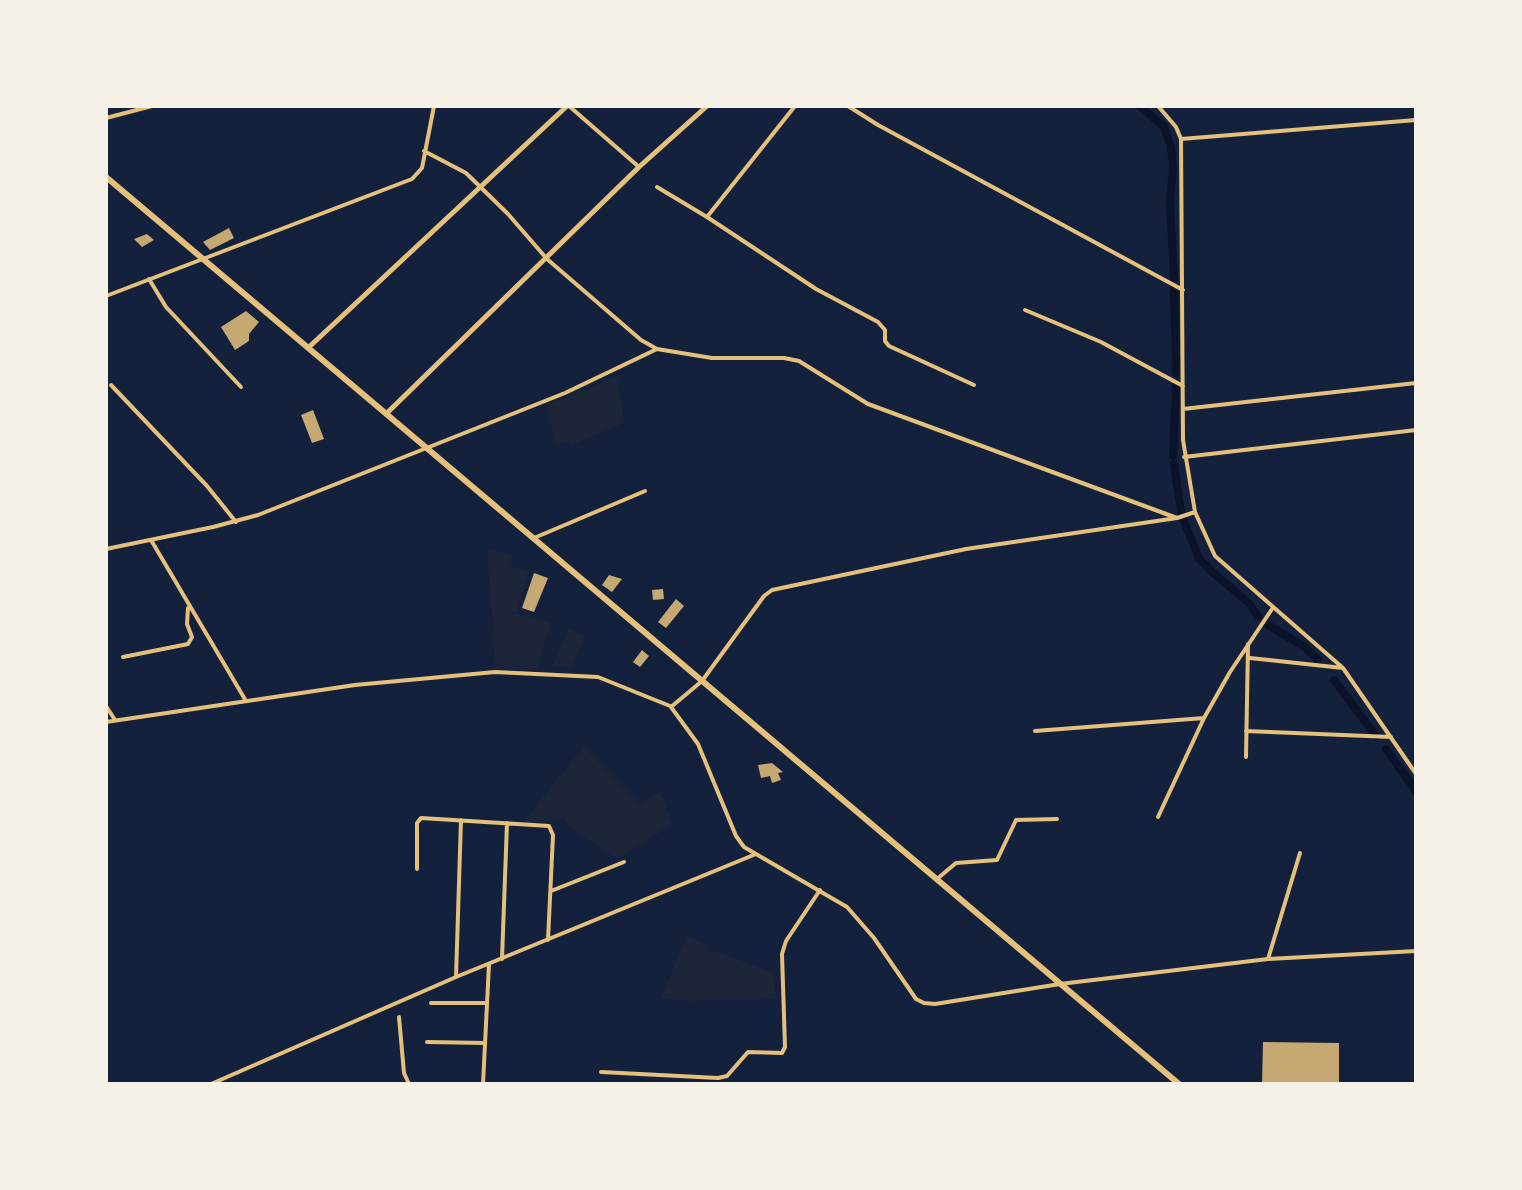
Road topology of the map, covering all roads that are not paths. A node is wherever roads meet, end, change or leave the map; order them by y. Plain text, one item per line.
1 (152, 106) edge
2 (434, 106) edge
3 (568, 106) edge
4 (707, 106) edge
5 (795, 106) edge
6 (848, 106) edge
7 (1158, 106) edge
8 (106, 118) edge
9 (1416, 120) edge
10 (1181, 139) junction
11 (424, 151) junction
12 (639, 167) junction
13 (106, 177) edge
14 (482, 186) junction
15 (657, 187) dead end
16 (707, 217) junction
17 (203, 258) junction
18 (547, 259) junction
19 (149, 279) junction
20 (1183, 290) junction
21 (106, 296) edge
22 (1025, 310) dead end
23 (308, 348) junction
24 (657, 349) junction
25 (1416, 383) edge
26 (111, 385) dead end
27 (974, 385) dead end
28 (1183, 386) junction
29 (241, 387) dead end
30 (1183, 409) junction
31 (386, 414) junction
32 (1416, 430) edge
33 (426, 447) junction
34 (1184, 457) junction
35 (645, 491) dead end
36 (1195, 512) junction
37 (1177, 518) junction
38 (236, 522) junction
39 (534, 538) junction
40 (151, 540) junction
41 (106, 549) edge
42 (188, 606) junction
43 (1273, 608) junction
44 (1248, 644) junction
45 (123, 657) dead end
46 (1250, 658) junction
47 (1343, 668) junction
48 (702, 681) junction
49 (246, 701) junction
50 (106, 706) edge
51 (671, 707) junction
52 (1204, 718) junction
53 (115, 720) junction
54 (106, 722) edge
55 (1035, 731) dead end
56 (1246, 731) junction
57 (1391, 737) junction
58 (1246, 757) dead end
59 (1416, 774) edge
60 (1158, 817) dead end
61 (1057, 819) dead end
62 (461, 820) junction
63 (507, 823) junction
64 (1300, 853) dead end
65 (756, 854) junction
66 (624, 862) dead end
67 (417, 869) dead end
68 (937, 879) junction
69 (820, 890) junction
70 (551, 891) junction
71 (548, 940) junction
72 (1416, 951) edge
73 (502, 959) junction
74 (1268, 959) junction
75 (489, 964) junction
76 (456, 977) junction
77 (1060, 984) junction
78 (431, 1003) dead end
79 (487, 1003) junction
80 (399, 1017) dead end
81 (427, 1042) dead end
82 (485, 1043) junction
83 (601, 1072) dead end
84 (211, 1084) edge
85 (409, 1084) edge
86 (483, 1084) edge
87 (1179, 1084) edge

1 - 8 street
2 - 11 street
3 - 12 street
3 - 14 main road
4 - 12 main road
5 - 16 street
6 - 20 street
7 - 10 street
9 - 10 street
10 - 20 street
11 - 14 street
11 - 17 street
12 - 18 main road
13 - 17 highway
14 - 18 street
14 - 23 main road
15 - 16 street
16 - 27 street
17 - 19 street
17 - 23 highway
18 - 24 street
18 - 31 main road
19 - 21 street
19 - 29 street
20 - 28 street
22 - 28 street
23 - 31 highway
24 - 33 street
24 - 37 street
25 - 30 street
26 - 38 street
28 - 30 street
30 - 34 street
31 - 33 highway
32 - 34 street
33 - 38 street
33 - 39 highway
34 - 36 street
35 - 39 street
36 - 37 street
36 - 43 street
37 - 48 street
38 - 40 street
39 - 48 highway
40 - 41 street
40 - 42 street
42 - 45 street
42 - 49 street
43 - 44 street
43 - 47 street
44 - 46 street
44 - 52 street
46 - 47 street
46 - 56 street
47 - 57 street
48 - 51 street
48 - 68 highway
49 - 51 street
49 - 53 street
50 - 53 street
51 - 65 street
52 - 55 street
52 - 60 street
53 - 54 street
56 - 57 street
56 - 58 street
57 - 59 street
61 - 68 street
62 - 63 street
62 - 67 street
62 - 76 street
63 - 70 street
63 - 73 street
64 - 74 street
65 - 69 street
65 - 71 street
66 - 70 street
68 - 77 highway
69 - 77 street
69 - 83 street
70 - 71 street
71 - 73 street
72 - 74 street
73 - 75 street
74 - 77 street
75 - 76 street
75 - 79 street
76 - 84 street
77 - 87 highway
78 - 79 street
79 - 82 street
80 - 85 street
81 - 82 street
82 - 86 street

